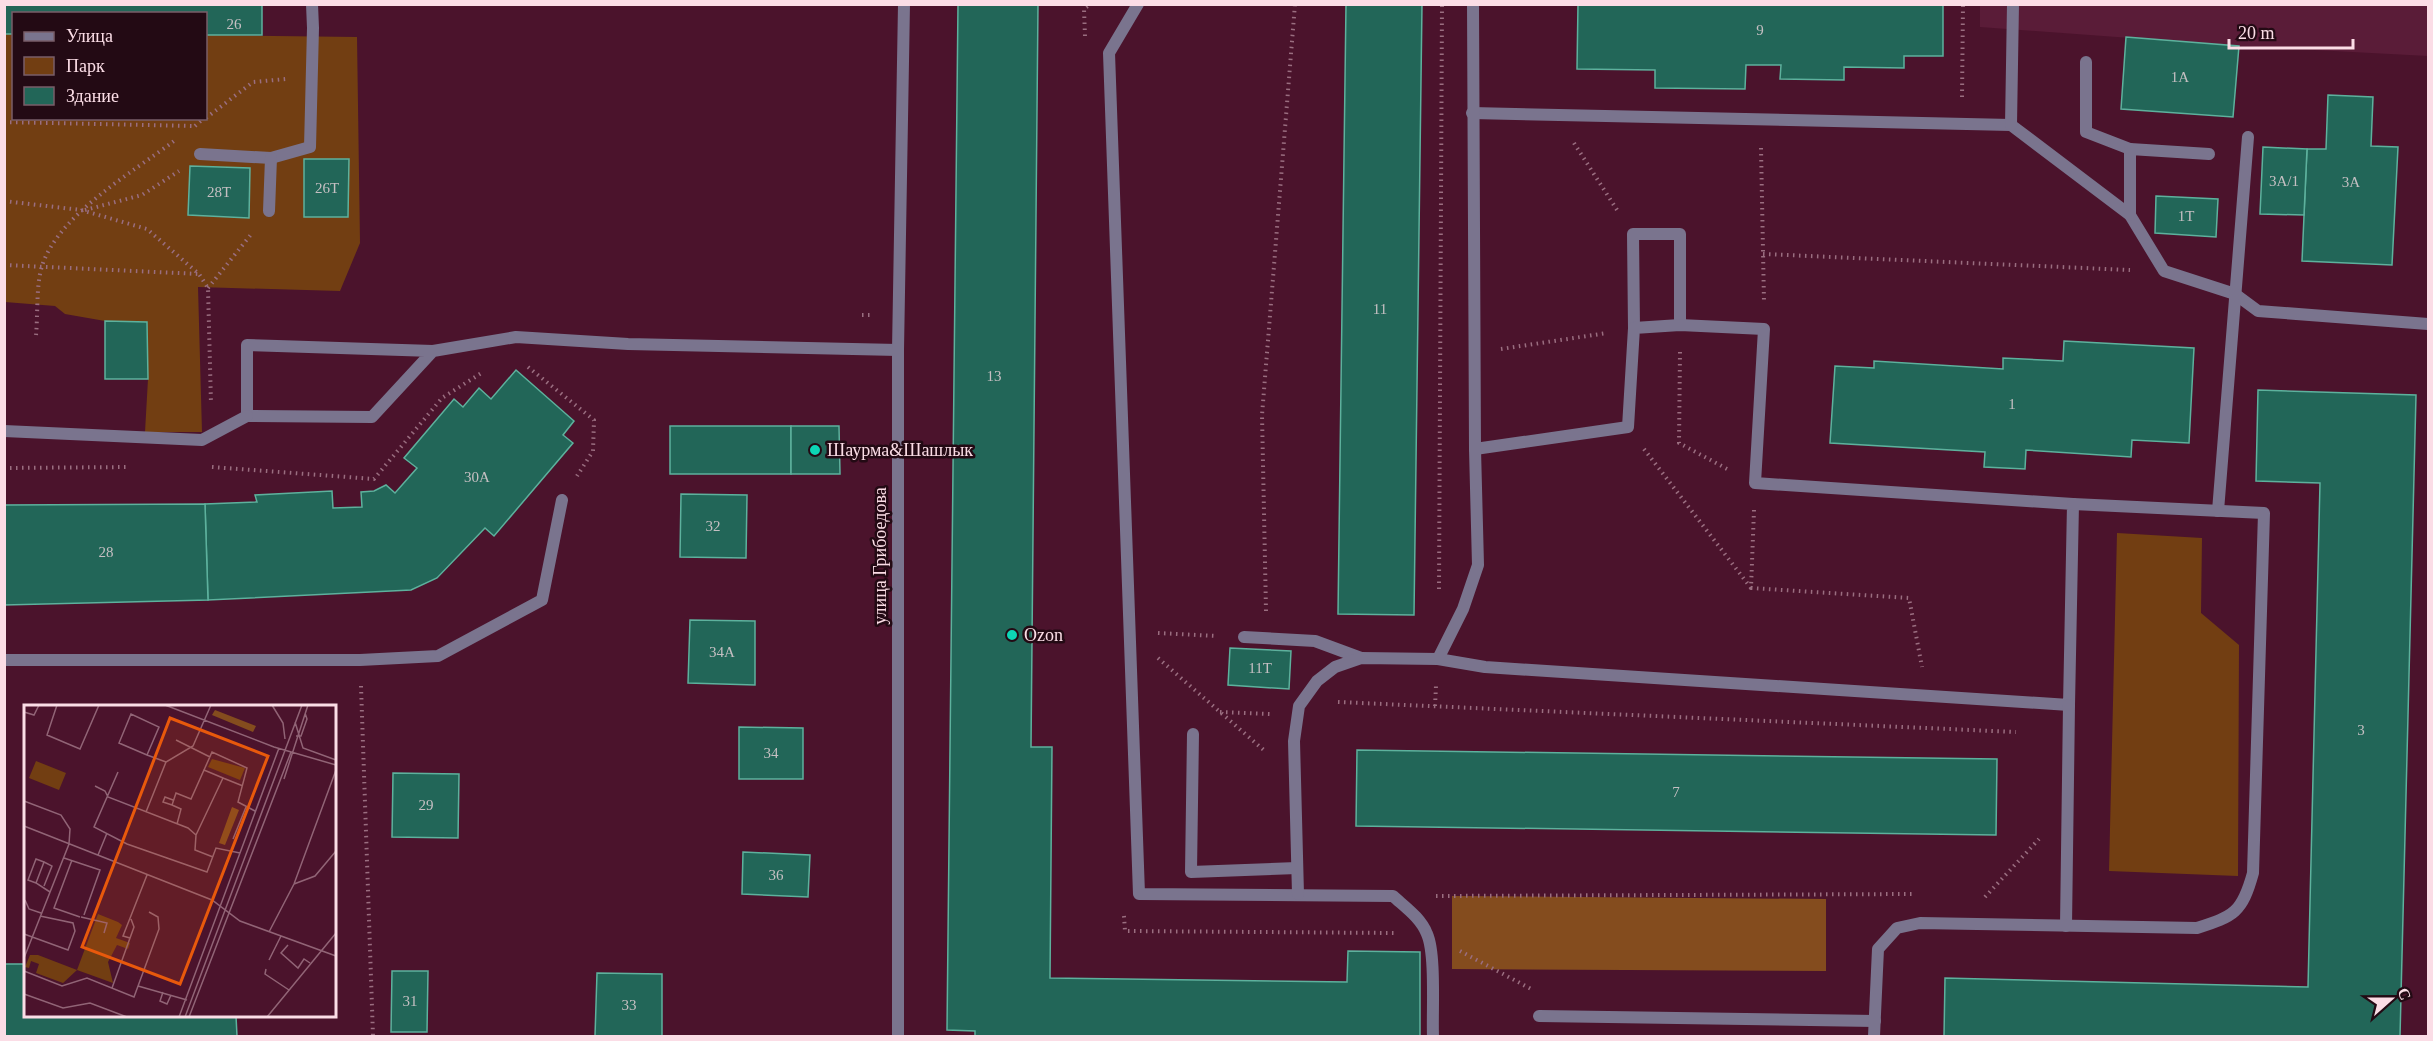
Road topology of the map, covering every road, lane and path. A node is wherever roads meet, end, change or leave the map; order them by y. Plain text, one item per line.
1 (312, 4) edge
2 (904, 4) edge
3 (1138, 4) edge
4 (1295, 4) edge
5 (1442, 4) edge
6 (1473, 4) edge
7 (1963, 4) edge
8 (2013, 4) edge
9 (2086, 62) dead end
10 (312, 76) junction
11 (1472, 113) junction
12 (207, 116) edge
13 (202, 120) edge
14 (1761, 120) junction
15 (4, 122) edge
16 (1961, 124) junction
17 (2011, 125) junction
18 (195, 126) junction
19 (185, 133) dead end
20 (2248, 137) dead end
21 (176, 140) dead end
22 (2130, 149) junction
23 (200, 154) joint
24 (2209, 154) dead end
25 (271, 158) junction
26 (4, 201) edge
27 (81, 210) junction
28 (269, 211) joint
29 (2130, 215) junction
30 (1763, 254) junction
31 (4, 265) edge
32 (42, 267) junction
33 (2164, 271) junction
34 (199, 274) junction
35 (208, 288) junction
36 (2235, 294) junction
37 (2428, 324) edge
38 (1680, 325) junction
39 (1634, 328) junction
40 (1764, 329) junction
41 (36, 335) dead end
42 (897, 350) junction
43 (433, 351) junction
44 (1474, 353) junction
45 (247, 416) junction
46 (1628, 427) junction
47 (4, 431) edge
48 (212, 435) junction
49 (1475, 449) junction
50 (212, 467) dead end
51 (562, 500) dead end
52 (2073, 504) junction
53 (2217, 511) junction
54 (1751, 588) dead end
55 (1438, 600) dead end
56 (1128, 632) junction
57 (1194, 635) dead end
58 (1244, 638) dead end
59 (1266, 639) junction
60 (1360, 658) junction
61 (1438, 659) junction
62 (4, 660) edge
63 (361, 694) dead end
64 (2069, 705) junction
65 (1331, 706) dead end
66 (1435, 706) junction
67 (1193, 734) dead end
68 (2069, 735) junction
69 (1295, 777) junction
70 (2045, 834) dead end
71 (1297, 868) junction
72 (1977, 893) dead end
73 (1988, 893) junction
74 (1298, 894) junction
75 (1316, 894) junction
76 (1920, 894) dead end
77 (2000, 894) dead end
78 (1393, 896) junction
79 (1959, 924) junction
80 (2066, 926) junction
81 (1317, 933) dead end
82 (1427, 934) junction
83 (1542, 995) dead end
84 (1539, 1017) dead end
85 (1875, 1021) junction
86 (373, 1036) edge
87 (898, 1036) edge
88 (1433, 1036) edge
89 (1874, 1036) edge

1 - 10 street
2 - 42 street, улица Грибоедова
3 - 56 street
4 - 59 path
5 - 55 path
6 - 11 street
7 - 16 path
8 - 17 street
9 - 22 street
10 - 12 path
10 - 25 street
11 - 14 street
11 - 44 street
13 - 18 path
14 - 16 street
14 - 30 path
15 - 18 path
16 - 17 street
17 - 29 street
18 - 19 path
20 - 36 street
21 - 27 path
22 - 24 street
22 - 29 street
23 - 25 street
23 - 27 path
25 - 28 street
26 - 27 path
27 - 32 path
27 - 34 path
28 - 35 path
29 - 33 street
30 - 33 path
30 - 40 path
31 - 32 path
32 - 34 path
32 - 41 path
33 - 36 street
34 - 35 path
35 - 48 path
36 - 37 street
36 - 53 street
38 - 39 street
38 - 39 street
38 - 40 street
39 - 44 path
39 - 46 street
40 - 52 street
42 - 43 street
42 - 87 street, улица Грибоедова
43 - 45 street
43 - 45 street
44 - 49 street
45 - 48 street
46 - 49 street
46 - 54 path
47 - 48 street
48 - 50 path
49 - 61 street
51 - 62 street
52 - 53 street
52 - 64 street
53 - 80 street
56 - 57 path
56 - 69 path
56 - 74 street
58 - 59 street
59 - 60 street
60 - 61 street
60 - 69 street
61 - 64 street
61 - 66 path
63 - 86 path
64 - 68 street
65 - 66 path
66 - 68 path
67 - 71 street
68 - 80 street
69 - 71 street
70 - 73 path
71 - 74 street
72 - 73 path
73 - 77 path
73 - 79 path
74 - 75 street
75 - 78 street
75 - 81 path
76 - 78 path
78 - 82 street
79 - 80 street
79 - 85 street
82 - 83 path
82 - 88 street
84 - 85 street
85 - 89 street

